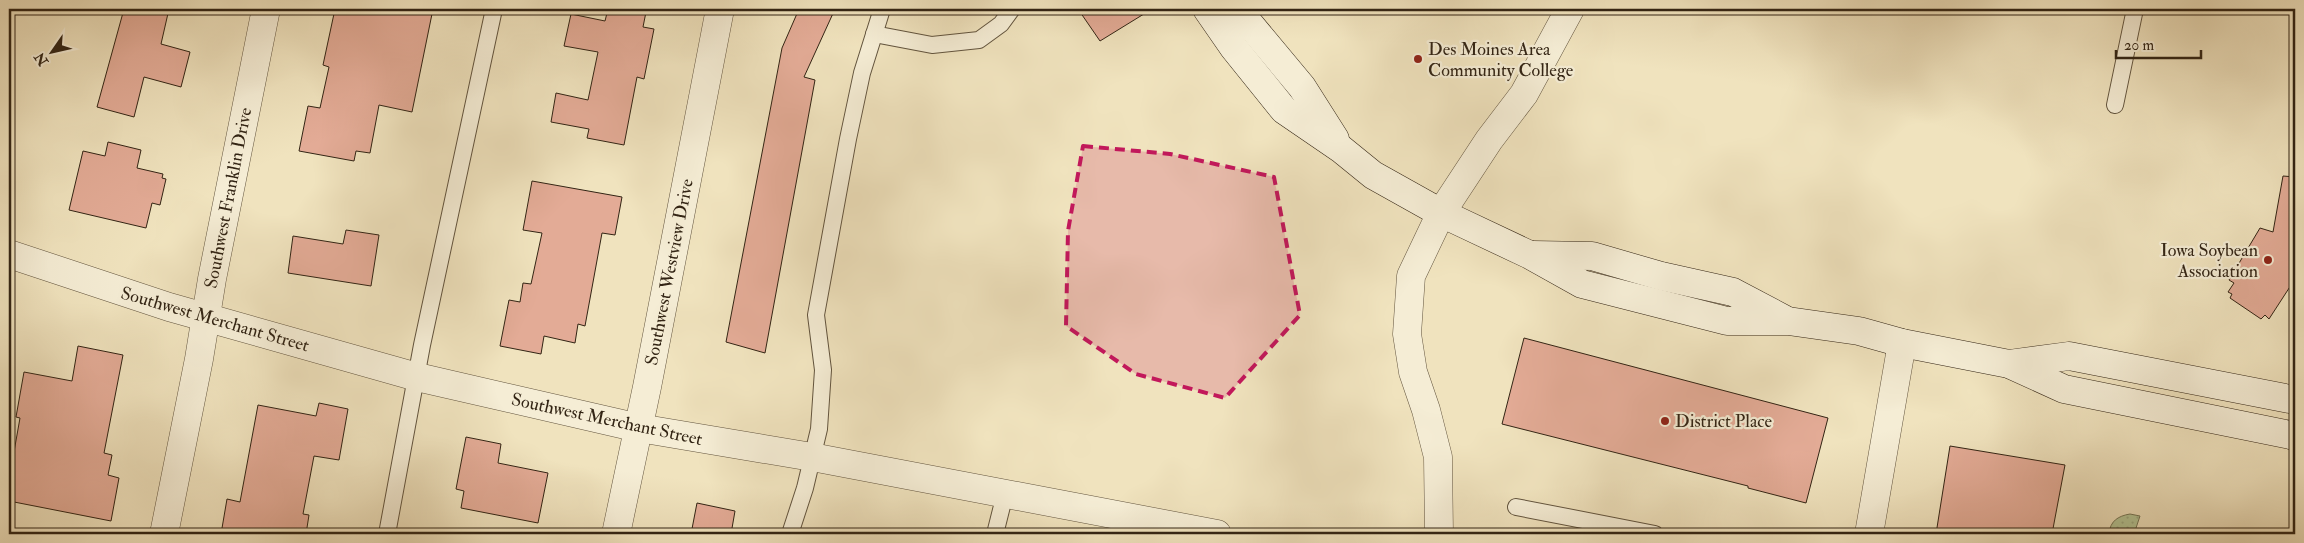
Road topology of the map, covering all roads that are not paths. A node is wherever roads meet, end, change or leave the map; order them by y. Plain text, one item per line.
1 (266, 9) edge
2 (494, 9) edge
3 (720, 9) edge
4 (882, 9) edge
5 (1012, 9) edge
6 (1207, 9) edge
7 (1237, 9) edge
8 (1570, 9) edge
9 (2134, 9) edge
10 (874, 34) junction
11 (2115, 105) dead end
12 (1341, 149) junction
13 (1441, 213) junction
14 (9, 254) edge
15 (206, 318) junction
16 (1902, 343) junction
17 (2009, 364) junction
18 (418, 377) junction
19 (2295, 400) edge
20 (639, 428) junction
21 (2295, 436) edge
22 (812, 457) junction
23 (1005, 494) junction
24 (1516, 507) dead end
25 (164, 534) edge
26 (388, 534) edge
27 (616, 534) edge
28 (790, 534) edge
29 (995, 534) edge
30 (1217, 534) edge
31 (1439, 534) edge
32 (1650, 534) edge
33 (1869, 534) edge

1 - 15 street, Southwest Franklin Drive
2 - 18 lane
3 - 20 street, Southwest Westview Drive
4 - 10 lane
5 - 10 lane
6 - 12 street
7 - 12 street
8 - 13 street
9 - 11 lane
10 - 22 lane
12 - 13 street
13 - 16 street
13 - 31 street
14 - 15 street, Southwest Merchant Street
15 - 18 street, Southwest Merchant Street
15 - 25 street, Southwest Franklin Drive
16 - 17 street
16 - 33 street
17 - 19 street
17 - 21 street
18 - 20 street, Southwest Merchant Street
18 - 26 lane
20 - 22 street, Southwest Merchant Street
20 - 27 street, Southwest Westview Drive
22 - 23 street, Southwest Merchant Street
22 - 28 lane
23 - 29 lane
23 - 30 street, Southwest Merchant Street
24 - 32 lane

